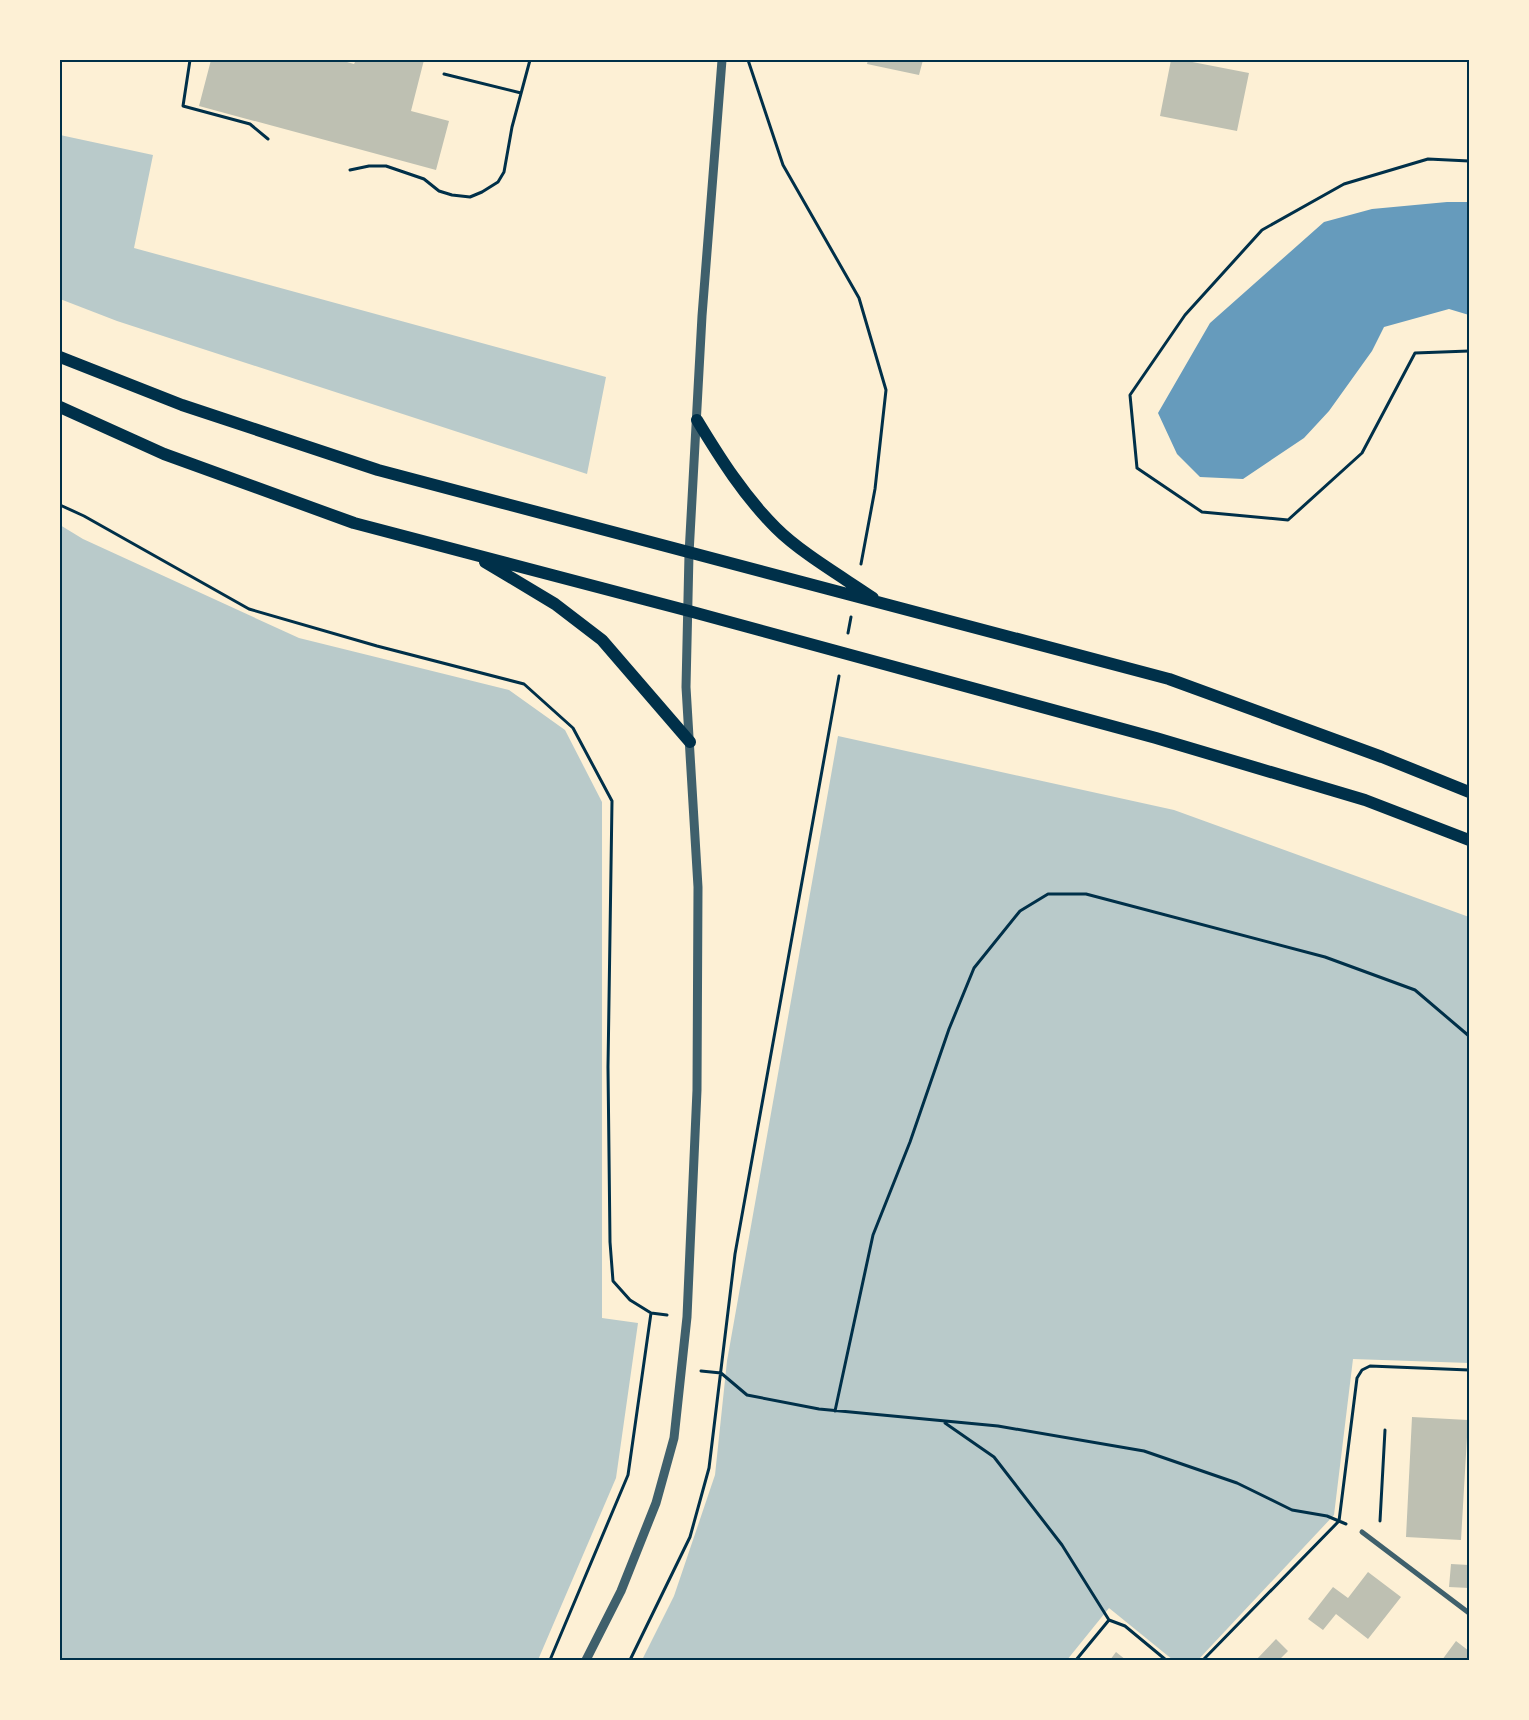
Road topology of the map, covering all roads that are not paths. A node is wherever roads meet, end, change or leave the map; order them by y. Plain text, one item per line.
1 (722, 60) edge
2 (60, 356) edge
3 (60, 407) edge
4 (697, 420) junction
5 (472, 554) junction
6 (689, 554) junction
7 (881, 604) junction
8 (689, 611) junction
9 (690, 742) junction
10 (1469, 792) edge
11 (1469, 840) edge
12 (1362, 1532) road end
13 (1469, 1613) edge
14 (586, 1660) edge

1 - 4 street
2 - 6 main road
3 - 5 main road
4 - 6 street
4 - 7 main road
5 - 8 main road
5 - 9 main road
6 - 7 main road
6 - 8 street
7 - 10 main road
8 - 9 street
8 - 11 main road
9 - 14 street
12 - 13 street

